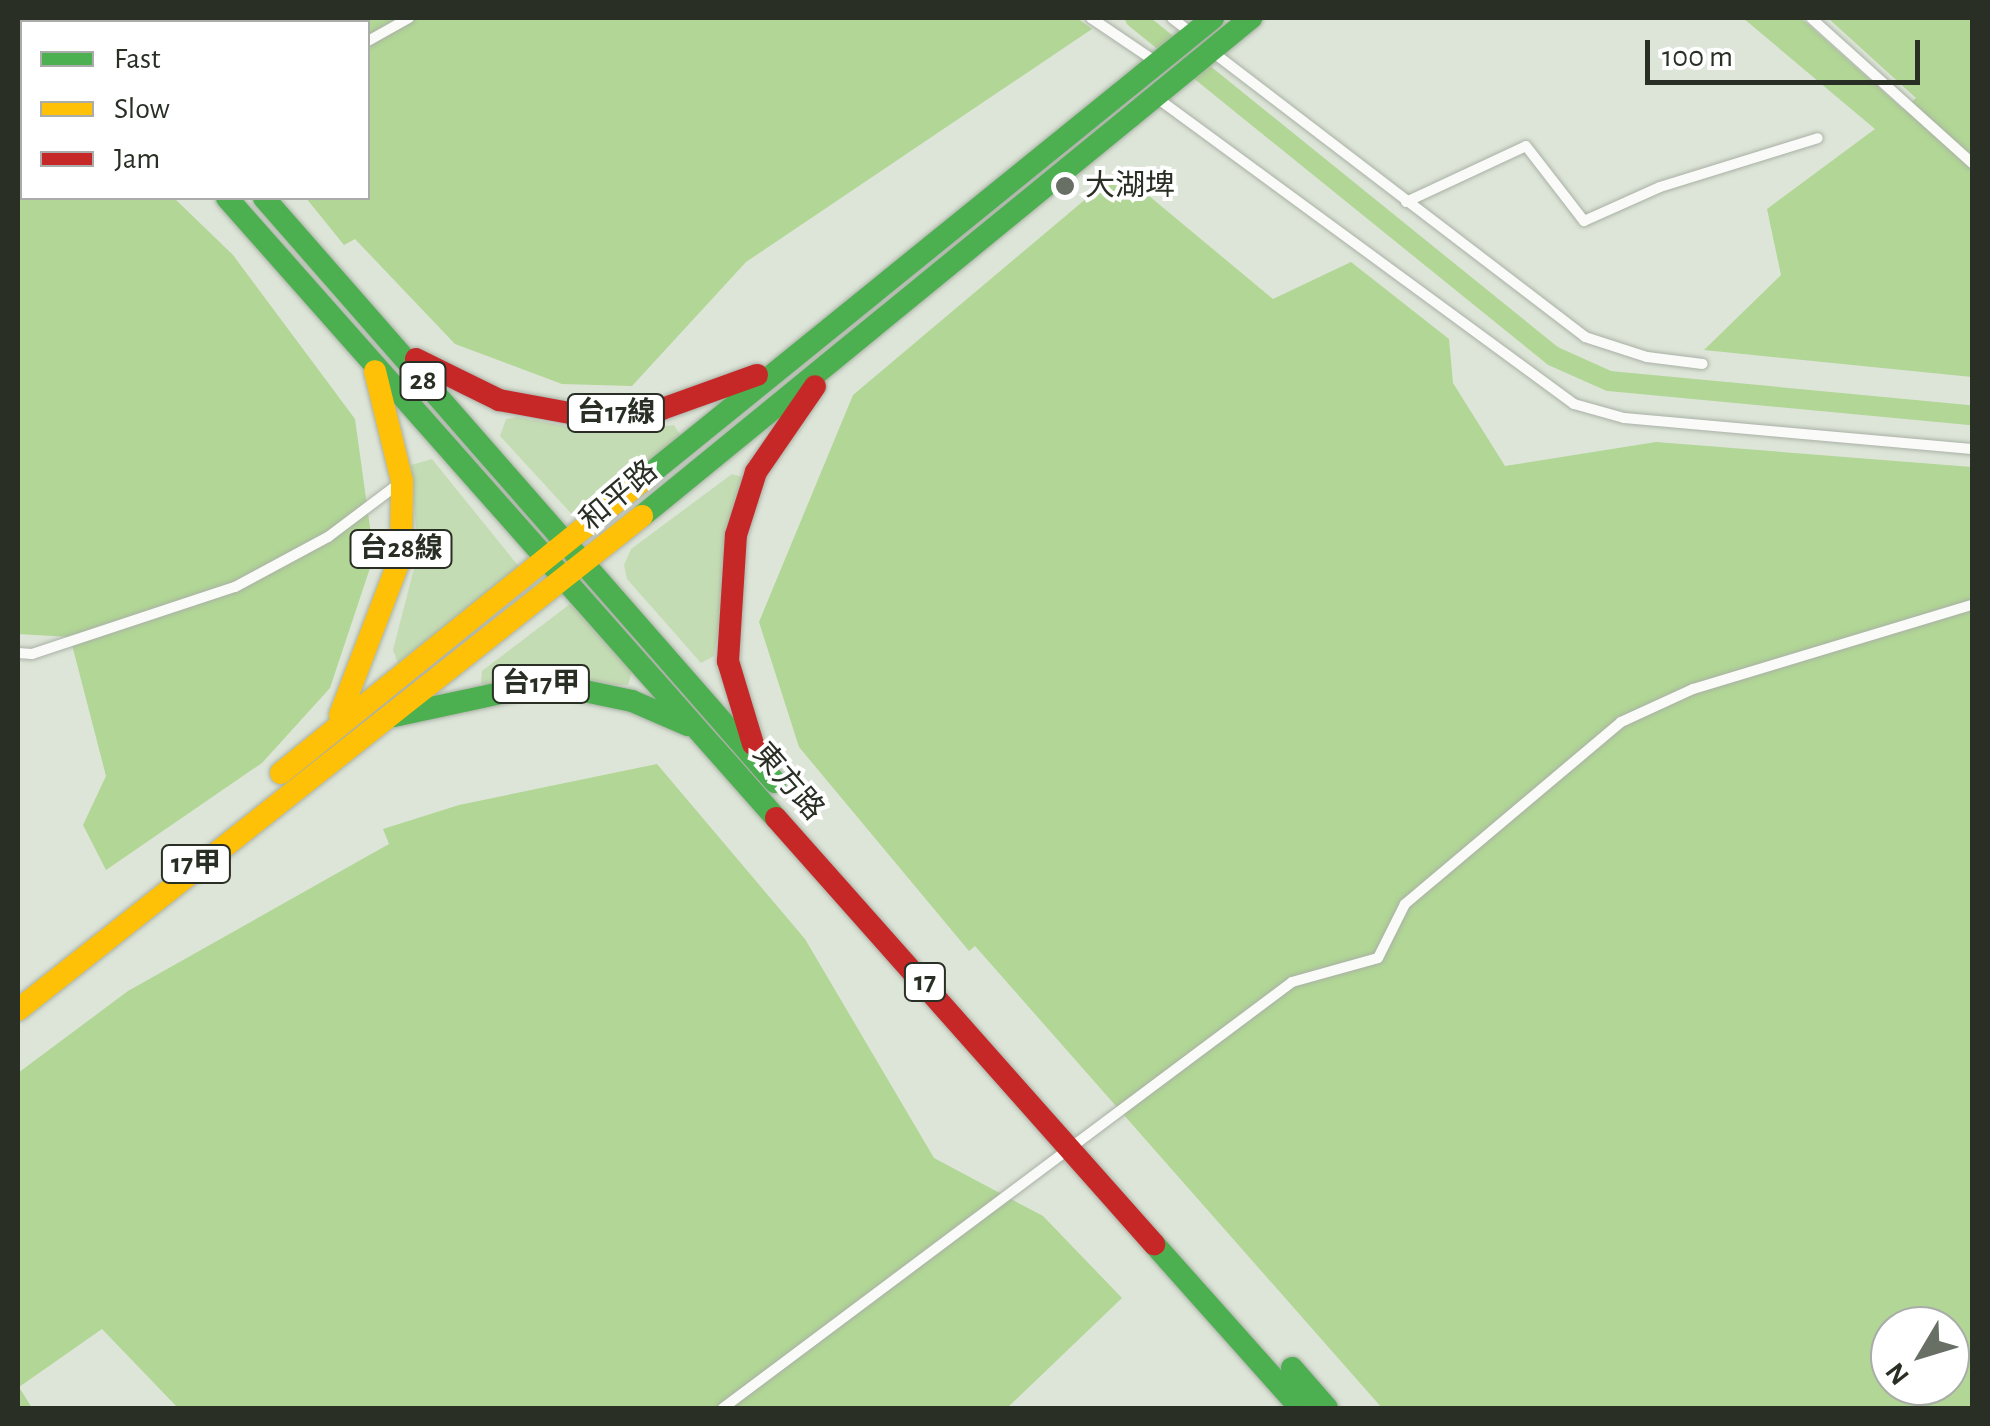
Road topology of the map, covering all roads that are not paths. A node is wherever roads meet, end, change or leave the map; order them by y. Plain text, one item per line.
1 (409, 18) edge
2 (1091, 18) edge
3 (1172, 18) edge
4 (1213, 18) edge
5 (1251, 18) edge
6 (1811, 18) edge
7 (370, 40) edge
8 (1196, 45) junction
9 (1163, 67) junction
10 (1155, 96) junction
11 (1818, 138) dead end
12 (1972, 163) edge
13 (229, 200) edge
14 (266, 200) edge
15 (1406, 202) junction
16 (846, 330) junction
17 (388, 341) junction
18 (1703, 364) dead end
19 (374, 366) junction
20 (1972, 448) edge
21 (402, 482) junction
22 (566, 543) junction
23 (545, 560) junction
24 (586, 562) junction
25 (564, 580) junction
26 (1972, 605) edge
27 (18, 653) edge
28 (377, 720) junction
29 (336, 722) junction
30 (702, 731) junction
31 (771, 777) junction
32 (18, 993) edge
33 (18, 1010) edge
34 (1081, 1143) junction
35 (723, 1408) edge
36 (1300, 1408) edge
37 (1327, 1408) edge

1 - 7 lane
2 - 9 lane
3 - 8 lane
4 - 8 main road, 和平路
5 - 8 main road, 和平路
6 - 12 lane
8 - 9 main road, 和平路
8 - 15 lane
9 - 10 main road, 和平路
9 - 16 main road, 和平路
10 - 16 main road, 和平路
10 - 20 lane
11 - 15 lane
13 - 19 main road, 東方路 / 28
14 - 17 main road, 東方路 / 28
15 - 18 lane
16 - 17 main road, 台17線
16 - 22 main road, 和平路
16 - 24 main road, 和平路
16 - 31 main road
17 - 22 main road, 東方路 / 28
19 - 21 main road, 台28線
19 - 23 main road, 東方路 / 28
21 - 27 lane
21 - 29 main road, 台28線
22 - 23 main road, 和平路
22 - 24 main road, 東方路 / 28
23 - 25 main road, 東方路 / 17
23 - 29 main road, 和平路 / 17甲
24 - 25 main road, 和平路 / 17甲
24 - 31 main road, 東方路 / 17
25 - 28 main road, 和平路 / 17甲
25 - 30 main road, 東方路 / 17
26 - 34 lane
28 - 30 main road, 台17甲
28 - 33 main road, 和平路 / 17甲
29 - 32 main road, 和平路 / 17甲
30 - 34 main road, 東方路 / 17
31 - 34 main road, 東方路 / 17
34 - 35 lane
34 - 36 main road, 東方路 / 17
34 - 37 main road, 東方路 / 17

